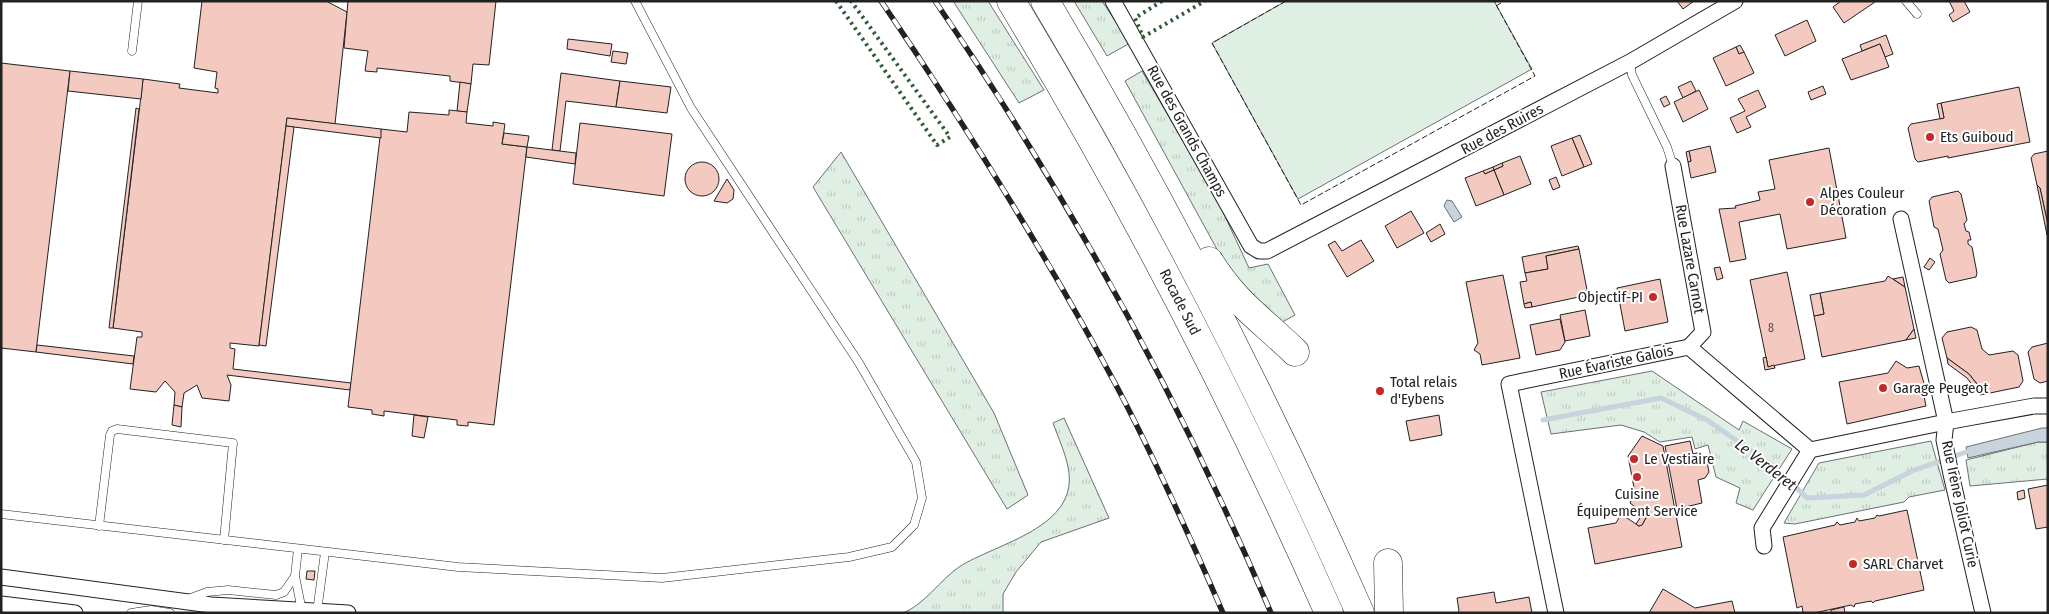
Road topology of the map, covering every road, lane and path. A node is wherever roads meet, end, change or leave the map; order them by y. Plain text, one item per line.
1 (138, 1) edge
2 (635, 1) edge
3 (1011, 1) edge
4 (1045, 1) edge
5 (1113, 1) edge
6 (1735, 1) edge
7 (1906, 1) edge
8 (1917, 14) dead end
9 (132, 51) dead end
10 (1077, 55) junction
11 (1630, 62) junction
12 (1673, 166) joint
13 (1901, 219) dead end
14 (1267, 251) joint
15 (1689, 347) junction
16 (1295, 352) dead end
17 (2043, 405) edge
18 (1946, 422) junction
19 (1810, 450) junction
20 (1, 514) edge
21 (99, 526) junction
22 (224, 540) junction
23 (1764, 546) dead end
24 (298, 549) junction
25 (325, 552) junction
26 (1388, 563) dead end
27 (295, 576) junction
28 (1, 577) edge
29 (1, 604) edge
30 (173, 606) edge
31 (278, 611) edge
32 (310, 612) edge
33 (340, 612) edge
34 (75, 613) edge
35 (131, 613) edge
36 (1329, 613) edge
37 (1360, 613) edge
38 (1389, 613) edge
39 (1556, 613) edge
40 (1983, 613) edge

1 - 9 lane
2 - 25 lane
3 - 36 highway, Rocade Sud
4 - 10 highway, Rocade Sud
5 - 14 street, Rue des Grands Champs
6 - 11 street, Rue des Ruires
7 - 8 lane
10 - 16 highway
10 - 37 highway, Rocade Sud
11 - 12 lane
11 - 14 street, Rue des Ruires
12 - 15 street, Rue Lazare Carnot
13 - 18 street, Rue Irène Joliot Curie
15 - 19 street, Rue Évariste Galois
15 - 39 street, Rue Évariste Galois
17 - 18 street
18 - 19 street
18 - 40 street, Rue Irène Joliot Curie
19 - 23 street
20 - 21 lane
21 - 22 lane
21 - 22 lane
22 - 24 lane
24 - 25 lane
24 - 27 lane
25 - 32 lane
26 - 38 highway
27 - 30 lane
27 - 32 lane
28 - 30 street
29 - 34 street
30 - 31 street
30 - 35 lane
31 - 32 street
32 - 33 street

